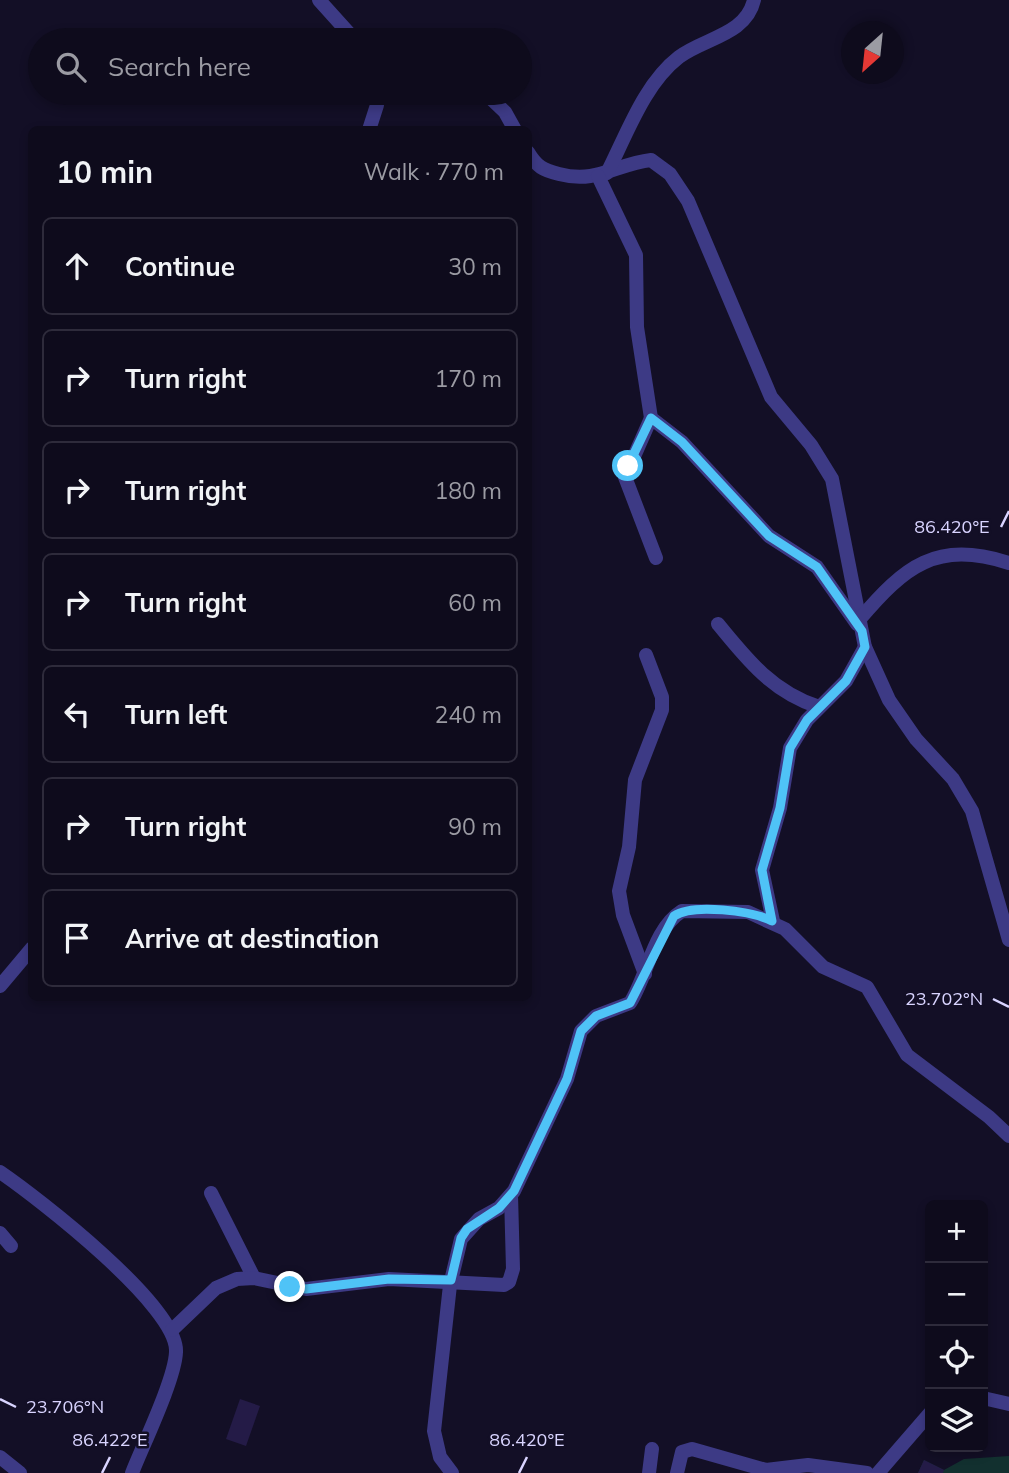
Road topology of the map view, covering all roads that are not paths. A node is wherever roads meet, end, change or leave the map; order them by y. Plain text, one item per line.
1 (319, 0) edge
2 (754, 0) edge
3 (344, 28) edge
4 (377, 105) edge
5 (498, 105) edge
6 (370, 126) edge
7 (513, 126) edge
8 (532, 156) edge
9 (603, 174) junction
10 (651, 418) junction
11 (656, 558) dead end
12 (1009, 563) edge
13 (719, 624) dead end
14 (860, 625) junction
15 (865, 647) junction
16 (646, 655) dead end
17 (819, 707) junction
18 (772, 921) junction
19 (1009, 940) edge
20 (28, 953) edge
21 (645, 974) junction
22 (0, 986) edge
23 (1009, 1136) edge
24 (0, 1172) edge
25 (211, 1193) dead end
26 (511, 1195) junction
27 (0, 1233) edge
28 (10, 1246) dead end
29 (254, 1278) junction
30 (451, 1280) junction
31 (172, 1330) junction
32 (988, 1399) edge
33 (1009, 1404) edge
34 (925, 1419) edge
35 (652, 1449) dead end
36 (0, 1457) edge
37 (20, 1473) edge
38 (132, 1473) edge
39 (452, 1473) edge
40 (649, 1473) edge
41 (677, 1473) edge
42 (867, 1473) edge
43 (878, 1473) edge

1 - 3 street
2 - 9 street
4 - 6 street
5 - 7 street
8 - 9 street
9 - 10 street
9 - 14 street
10 - 11 street
10 - 14 street
12 - 14 street
13 - 17 street
14 - 15 street
15 - 17 street
15 - 19 street
16 - 21 street
17 - 18 street
18 - 21 street
18 - 23 street
20 - 22 street
21 - 26 street
24 - 31 street
25 - 29 street
26 - 30 street
26 - 30 street
27 - 28 street
29 - 30 street
29 - 31 street
30 - 39 street
31 - 38 street
32 - 33 street
34 - 43 street
35 - 40 street
36 - 37 street
41 - 42 street

